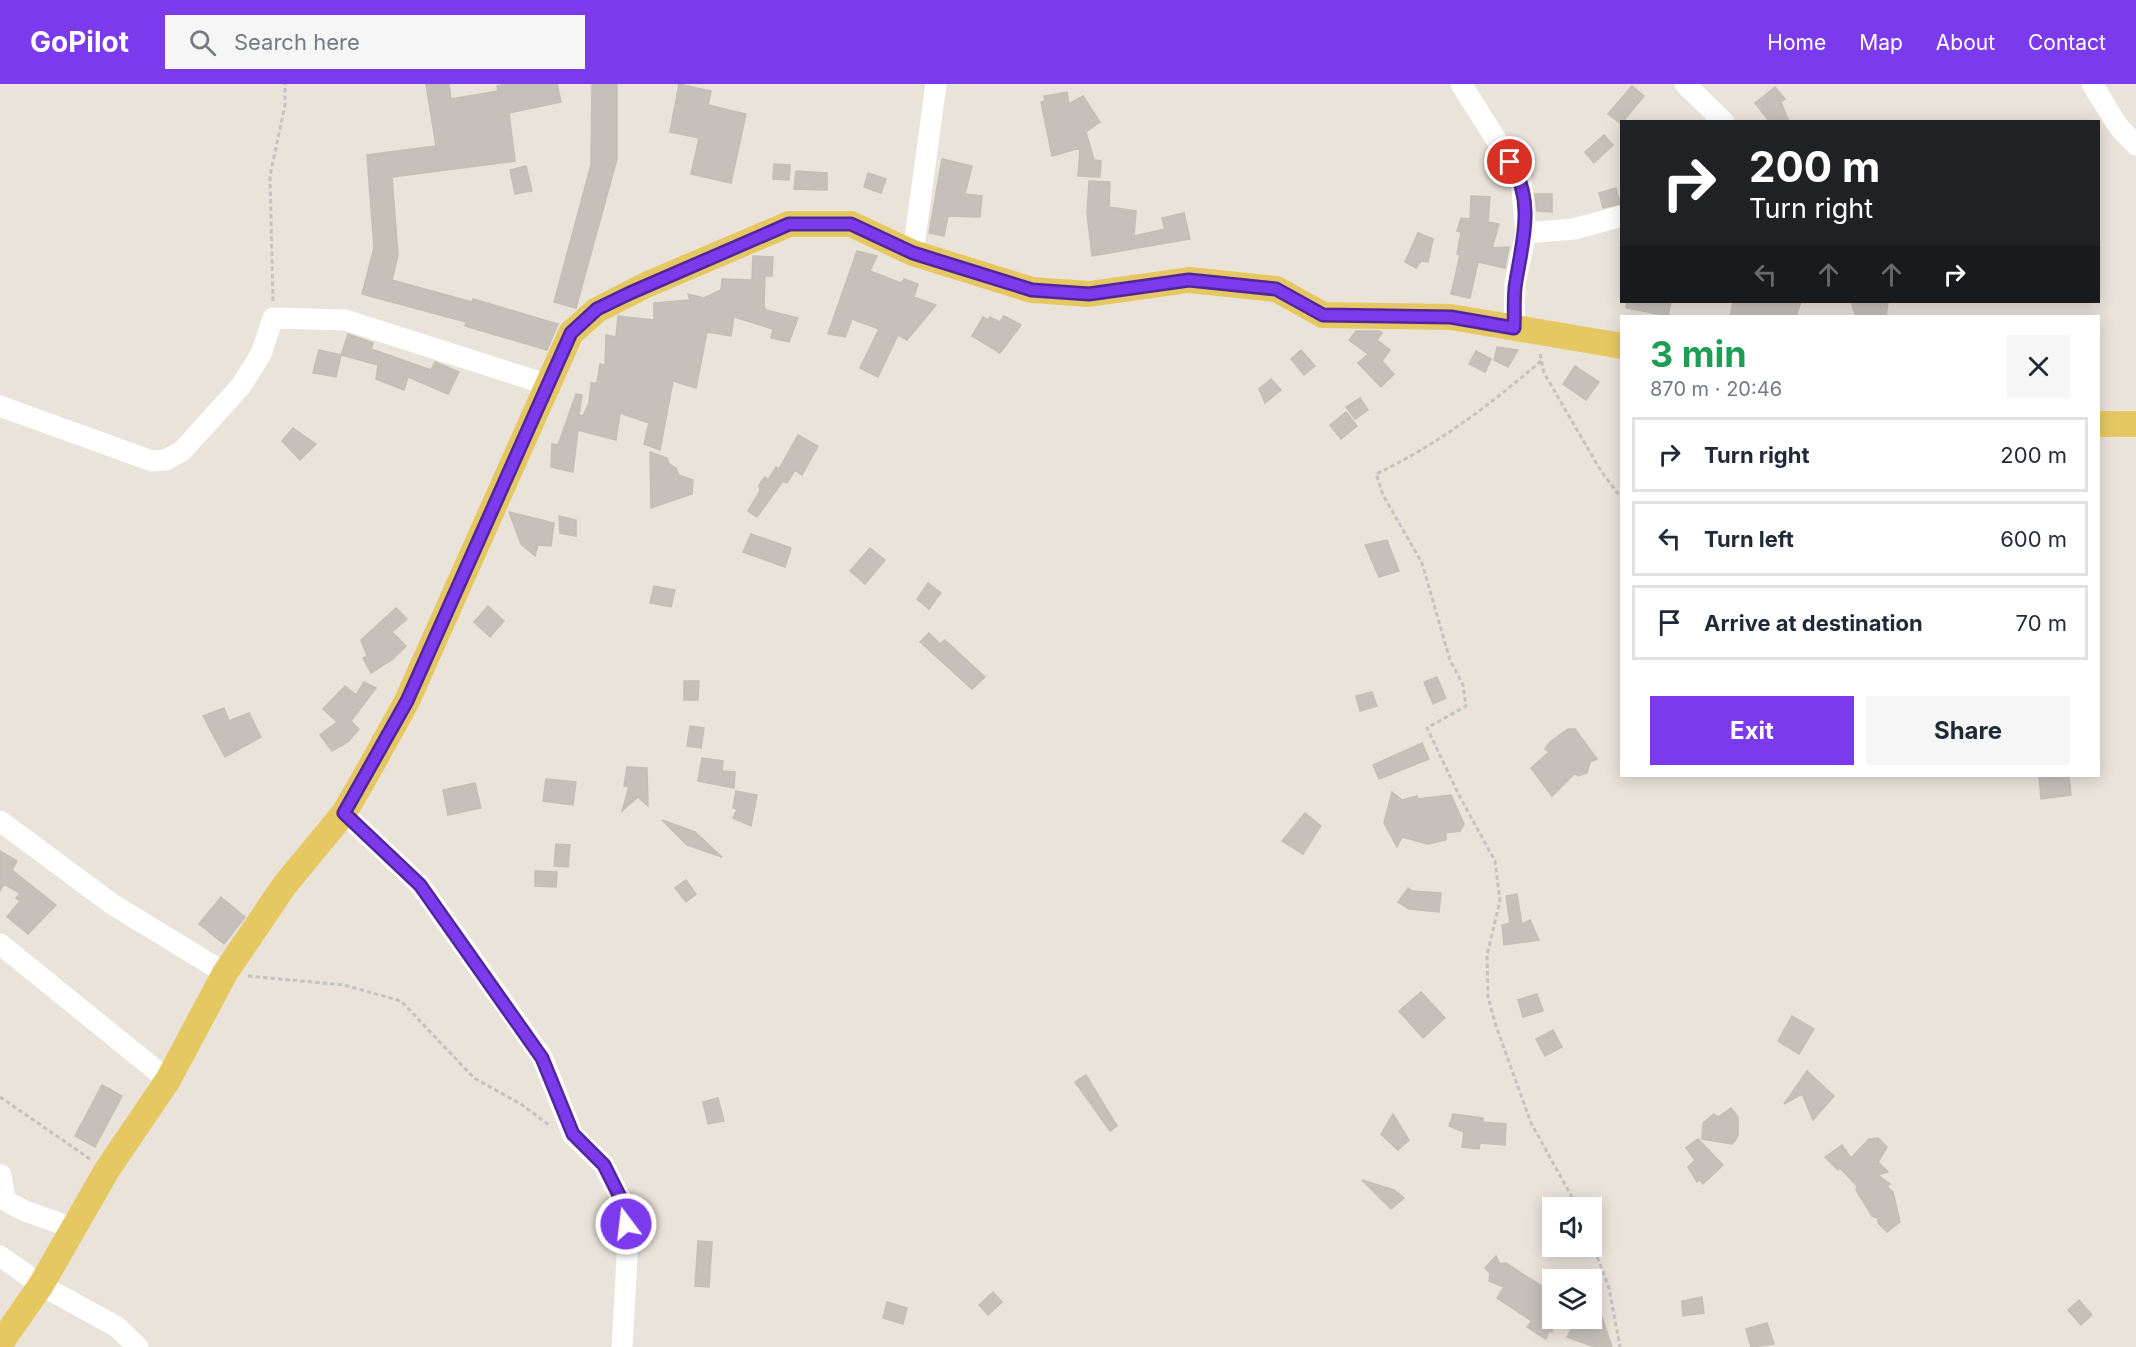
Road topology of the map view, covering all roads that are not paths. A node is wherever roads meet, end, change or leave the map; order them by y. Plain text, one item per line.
1 (936, 84) edge
2 (1461, 84) edge
3 (1685, 84) edge
4 (2092, 84) edge
5 (1722, 120) edge
6 (2136, 145) edge
7 (1620, 216) edge
8 (1526, 233) junction
9 (913, 253) junction
10 (1520, 329) junction
11 (1620, 346) edge
12 (549, 385) junction
13 (0, 406) edge
14 (2100, 424) edge
15 (2136, 424) edge
16 (344, 813) junction
17 (0, 821) edge
18 (0, 944) edge
19 (225, 973) junction
20 (168, 1080) junction
21 (1, 1175) edge
22 (73, 1228) junction
23 (0, 1256) edge
24 (41, 1285) junction
25 (0, 1344) edge
26 (138, 1347) edge
27 (622, 1347) edge

1 - 9 street
2 - 8 street
3 - 5 street
4 - 6 street
7 - 8 street
8 - 10 street
9 - 10 main road
9 - 12 main road
10 - 11 main road
12 - 13 street
12 - 16 main road
14 - 15 main road
16 - 19 main road
16 - 27 street
17 - 19 street
18 - 20 street
19 - 20 main road
20 - 22 main road
21 - 22 street
22 - 24 main road
23 - 24 street
24 - 25 main road
24 - 26 street

